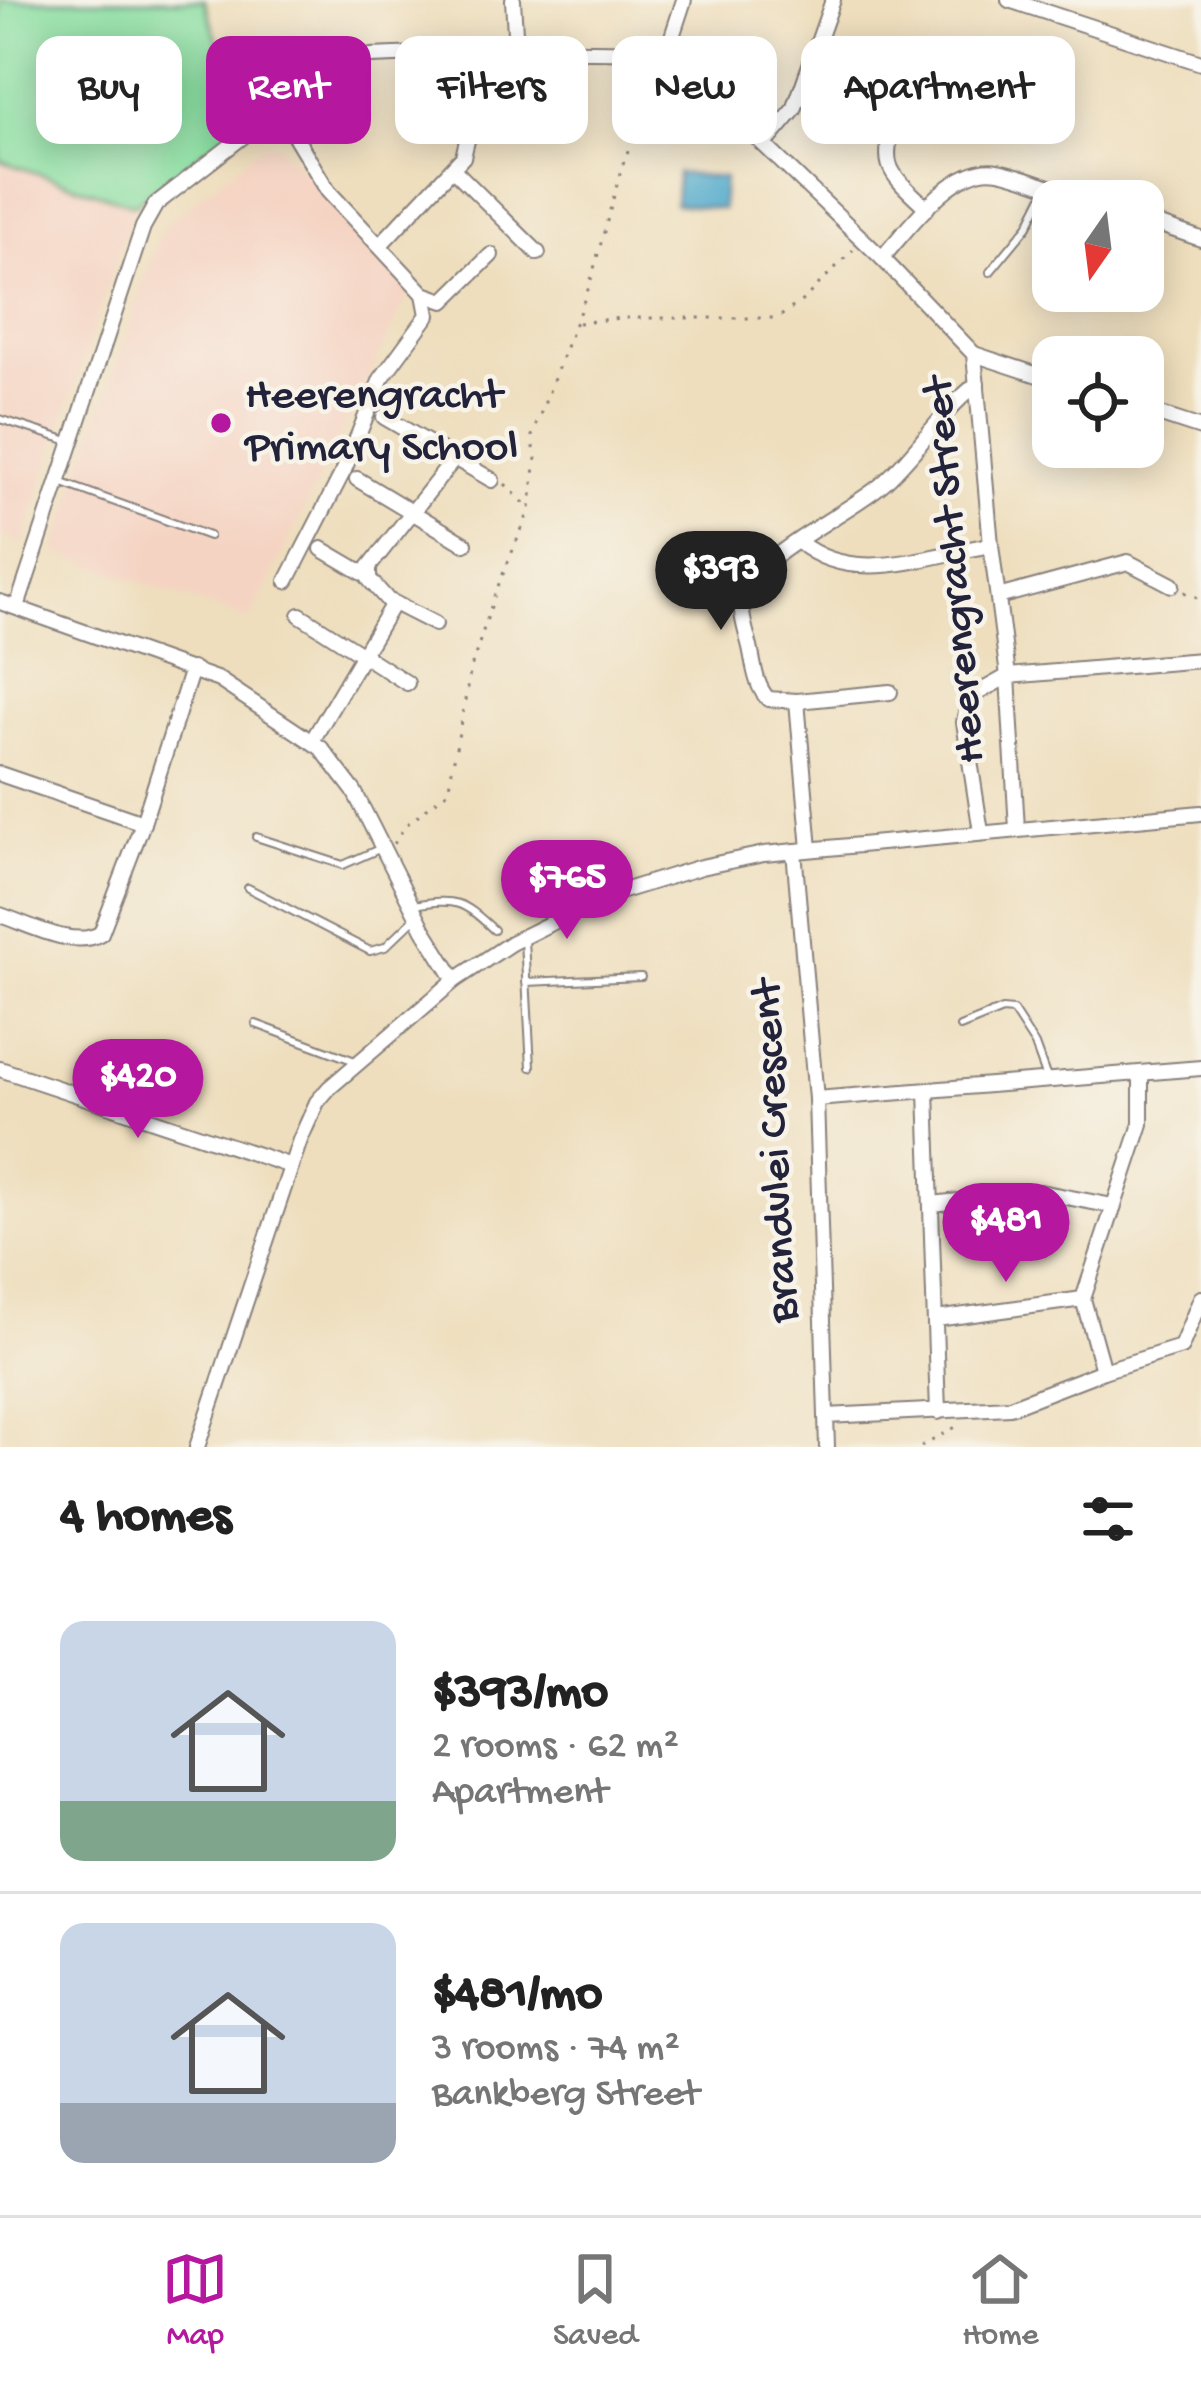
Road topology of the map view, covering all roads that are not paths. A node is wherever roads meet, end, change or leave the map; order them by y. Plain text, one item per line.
1 (513, 0) edge
2 (684, 0) edge
3 (833, 0) edge
4 (1009, 0) edge
5 (515, 36) edge
6 (672, 36) edge
7 (1201, 63) edge
8 (777, 130) edge
9 (234, 144) edge
10 (300, 144) edge
11 (467, 144) edge
12 (765, 144) edge
13 (888, 144) edge
14 (453, 169) junction
15 (1032, 183) edge
16 (927, 208) junction
17 (1032, 218) edge
18 (1164, 226) edge
19 (1201, 239) edge
20 (380, 245) junction
21 (538, 253) dead end
22 (491, 255) dead end
23 (882, 258) junction
24 (990, 272) dead end
25 (424, 294) junction
26 (974, 354) junction
27 (1032, 373) edge
28 (976, 384) junction
29 (384, 417) dead end
30 (1164, 417) edge
31 (0, 419) edge
32 (1201, 428) edge
33 (72, 442) junction
34 (455, 458) junction
35 (356, 479) dead end
36 (492, 480) road end
37 (59, 481) junction
38 (412, 513) junction
39 (209, 536) dead end
40 (799, 542) junction
41 (465, 544) dead end
42 (991, 544) junction
43 (322, 549) dead end
44 (368, 576) junction
45 (287, 581) dead end
46 (1172, 585) road end
47 (998, 597) junction
48 (0, 602) edge
49 (392, 602) junction
50 (17, 608) junction
51 (300, 615) dead end
52 (435, 623) dead end
53 (363, 655) junction
54 (1201, 660) edge
55 (192, 669) junction
56 (1008, 676) junction
57 (407, 683) dead end
58 (890, 692) dead end
59 (797, 701) junction
60 (312, 741) junction
61 (0, 774) edge
62 (1201, 813) edge
63 (143, 823) junction
64 (1017, 829) junction
65 (981, 832) junction
66 (256, 836) dead end
67 (802, 850) junction
68 (385, 851) junction
69 (248, 888) dead end
70 (414, 911) junction
71 (0, 915) edge
72 (494, 930) dead end
73 (524, 936) junction
74 (641, 977) dead end
75 (455, 980) junction
76 (526, 982) junction
77 (256, 1024) dead end
78 (960, 1027) dead end
79 (358, 1063) junction
80 (531, 1067) dead end
81 (1201, 1068) edge
82 (0, 1069) edge
83 (1142, 1073) junction
84 (1048, 1081) junction
85 (927, 1091) junction
86 (816, 1100) junction
87 (291, 1166) junction
88 (932, 1204) junction
89 (1113, 1206) junction
90 (1201, 1298) edge
91 (1083, 1299) junction
92 (936, 1319) junction
93 (1103, 1371) junction
94 (938, 1412) junction
95 (826, 1417) junction
96 (197, 1447) edge
97 (827, 1447) edge

1 - 5 street
2 - 6 street
3 - 8 street
4 - 7 street
9 - 33 street
10 - 20 street
11 - 14 street
12 - 23 street, Heerengracht Street
13 - 16 street
14 - 20 street
14 - 21 street
15 - 16 street
16 - 23 street
17 - 24 lane
18 - 19 street
20 - 25 street
22 - 25 street
23 - 26 street, Heerengracht Street
25 - 45 street
26 - 27 street
26 - 28 street, Heerengracht Street
28 - 40 street
28 - 42 street, Heerengracht Street
29 - 34 street
30 - 32 street
31 - 33 lane
33 - 37 street
34 - 36 street
34 - 38 street
35 - 38 street
37 - 39 lane
37 - 50 street
38 - 41 street
38 - 44 street
40 - 42 street
40 - 59 street
42 - 47 street, Heerengracht Street
43 - 44 street
44 - 49 street
46 - 47 street
47 - 56 street, Heerengracht Street
48 - 50 street
49 - 52 street
49 - 53 street
50 - 55 street
51 - 53 street
53 - 57 street
53 - 60 street
54 - 56 street
55 - 60 street
55 - 63 street
56 - 64 street, Heerengracht Street
56 - 65 street
58 - 59 street
59 - 67 street, Brandvlei Crescent
60 - 68 street
61 - 63 street
62 - 64 street
63 - 71 street
64 - 65 street
65 - 67 street
66 - 68 lane
67 - 73 street
67 - 86 street, Brandvlei Crescent
68 - 70 street
69 - 70 lane
70 - 72 lane
70 - 75 street
73 - 75 street
73 - 76 lane
74 - 76 lane
75 - 79 street
76 - 80 lane
77 - 79 lane
78 - 84 lane
79 - 87 street
81 - 83 street
82 - 87 street
83 - 84 street
83 - 89 street
84 - 85 street
85 - 86 street
85 - 88 street
86 - 95 street, Brandvlei Crescent
87 - 96 street
88 - 89 street
88 - 92 street
89 - 91 street
90 - 93 street
91 - 92 street
91 - 93 street
92 - 94 street
93 - 94 street
94 - 95 street
95 - 97 street, Brandvlei Crescent

